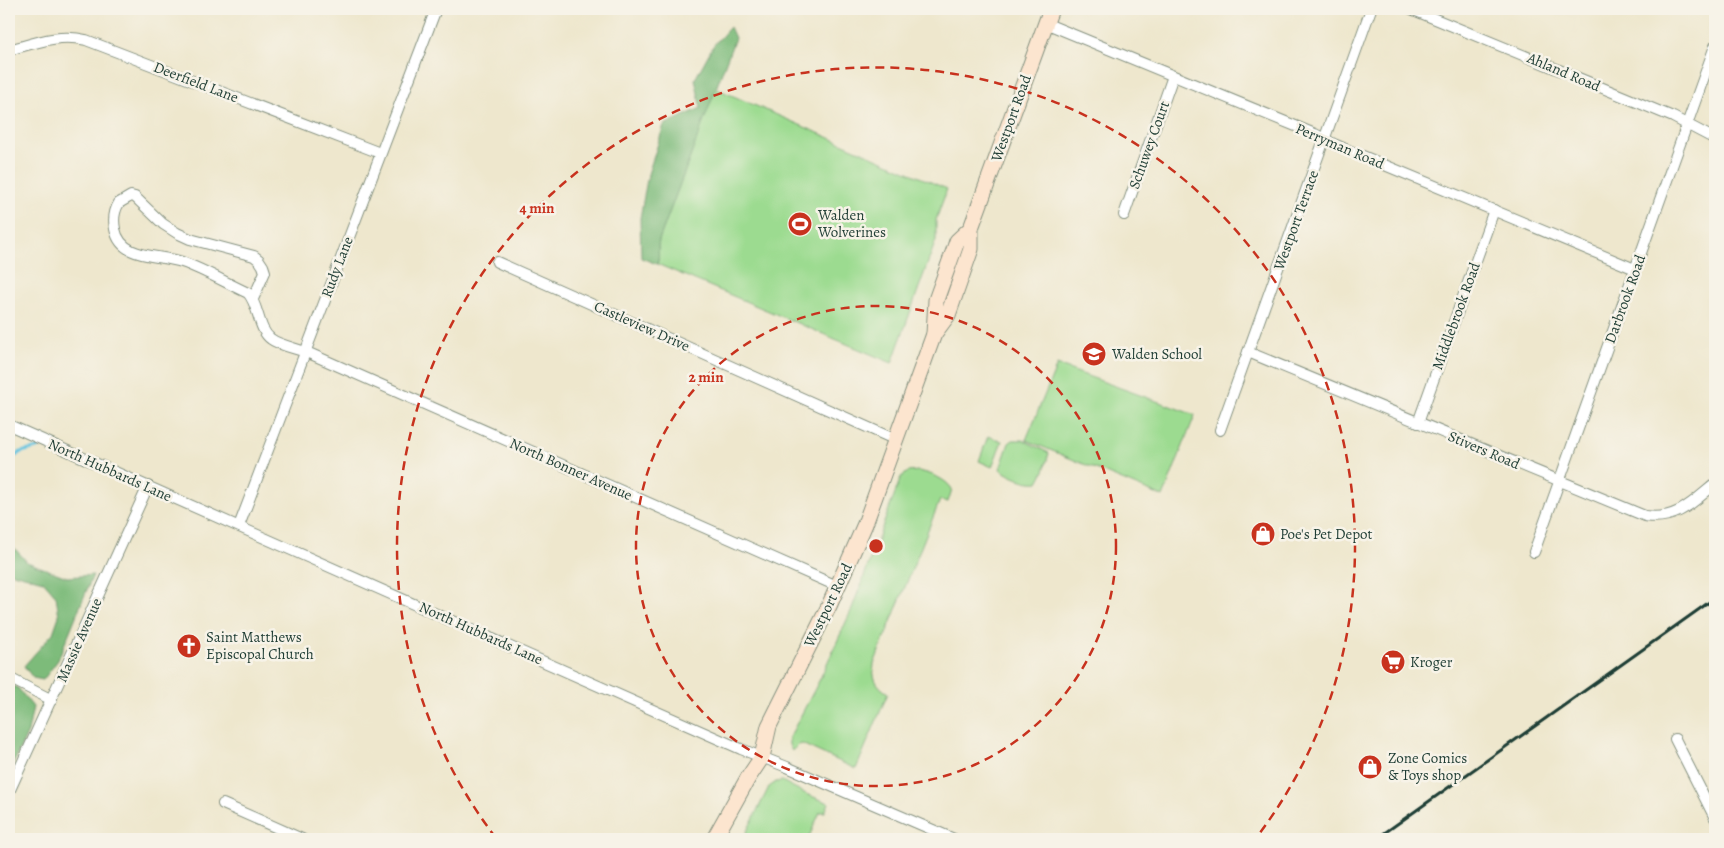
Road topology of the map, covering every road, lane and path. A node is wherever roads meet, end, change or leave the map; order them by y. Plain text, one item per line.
1 (436, 9) edge
2 (1050, 9) edge
3 (1371, 9) edge
4 (1411, 9) edge
5 (1045, 23) junction
6 (1715, 46) edge
7 (9, 50) edge
8 (1173, 76) junction
9 (1687, 124) junction
10 (1325, 139) junction
11 (1715, 140) edge
12 (380, 153) junction
13 (1494, 210) junction
14 (1124, 215) dead end
15 (497, 262) dead end
16 (1635, 269) junction
17 (253, 299) junction
18 (305, 352) junction
19 (1248, 352) junction
20 (1418, 423) junction
21 (9, 425) edge
22 (1220, 430) dead end
23 (896, 440) junction
24 (1560, 480) junction
25 (1715, 484) edge
26 (148, 486) junction
27 (239, 526) junction
28 (1534, 552) dead end
29 (837, 586) junction
30 (9, 678) edge
31 (52, 700) junction
32 (1675, 739) dead end
33 (762, 757) junction
34 (9, 792) edge
35 (223, 804) dead end
36 (1715, 818) edge
37 (302, 839) edge
38 (714, 839) edge
39 (954, 839) edge

1 - 12 street, Rudy Lane
2 - 5 main road, Westport Road
3 - 10 street, Westport Terrace
4 - 9 street, Ahland Road
5 - 8 street, Perryman Road
5 - 23 main road, Westport Road
6 - 9 street, Darbrook Road
7 - 12 street, Deerfield Lane
8 - 10 street, Perryman Road
8 - 14 street, Schuwey Court
9 - 11 street, Ahland Road
9 - 16 street, Darbrook Road
10 - 13 street, Perryman Road
10 - 19 street, Westport Terrace
12 - 18 street, Rudy Lane
13 - 16 street, Perryman Road
13 - 20 street, Middlebrook Road
15 - 23 street, Castleview Drive
16 - 24 street, Darbrook Road
17 - 17 street
17 - 18 street, North Bonner Avenue
18 - 27 street, Rudy Lane
18 - 29 street, North Bonner Avenue
19 - 20 street, Stivers Road
19 - 22 street, Westport Terrace
20 - 24 street, Stivers Road
21 - 26 street, North Hubbards Lane
23 - 29 main road, Westport Road
24 - 25 street, Stivers Road
24 - 28 street, Darbrook Road
26 - 27 street, North Hubbards Lane
26 - 31 street, Massie Avenue
27 - 33 street, North Hubbards Lane
29 - 33 main road, Westport Road
30 - 31 street
31 - 34 street, Massie Avenue
32 - 36 street
33 - 38 main road, Westport Road
33 - 39 street, North Hubbards Lane
35 - 37 street

